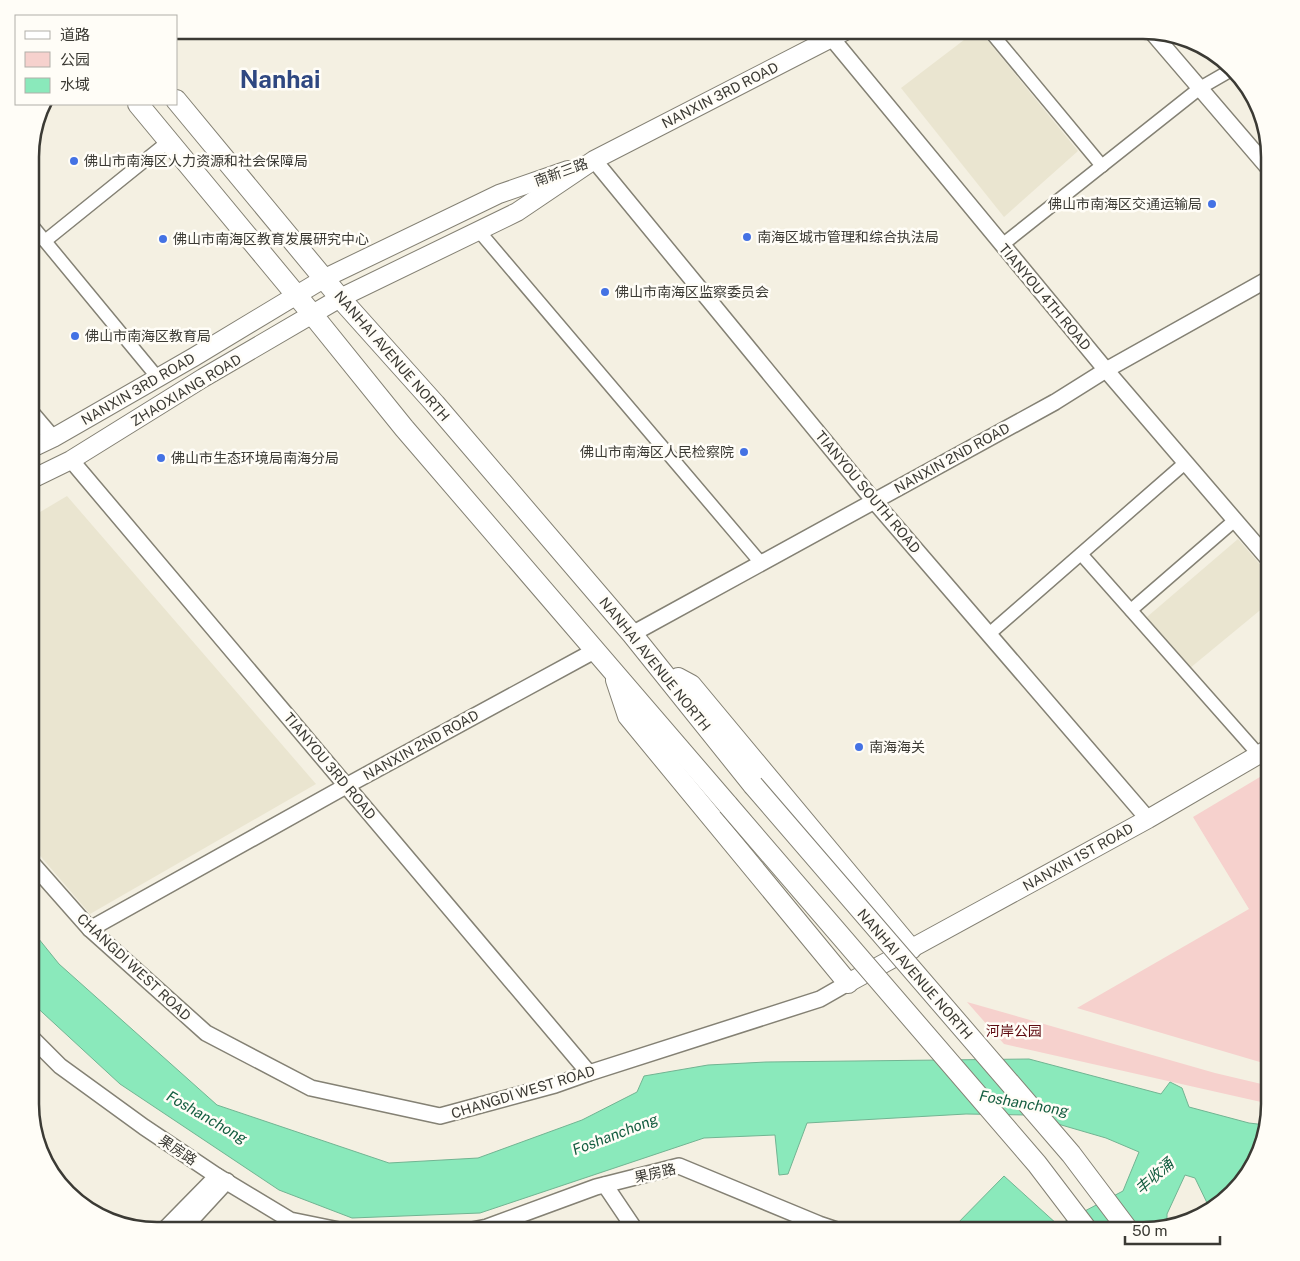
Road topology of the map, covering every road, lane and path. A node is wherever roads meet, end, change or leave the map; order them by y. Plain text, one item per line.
1 (823, 39) edge
2 (839, 39) edge
3 (996, 39) edge
4 (1161, 40) edge
5 (1226, 73) edge
6 (1200, 88) junction
7 (178, 102) edge
8 (139, 105) edge
9 (169, 141) junction
10 (1261, 157) edge
11 (594, 160) junction
12 (1102, 166) junction
13 (478, 230) junction
14 (39, 233) edge
15 (45, 240) junction
16 (1002, 245) junction
17 (325, 278) junction
18 (1261, 283) edge
19 (296, 295) junction
20 (340, 298) junction
21 (312, 314) junction
22 (1106, 370) junction
23 (158, 378) junction
24 (39, 422) edge
25 (53, 438) junction
26 (39, 445) edge
27 (71, 460) junction
28 (1185, 462) junction
29 (39, 476) edge
30 (874, 501) junction
31 (1235, 520) junction
32 (1261, 550) edge
33 (1081, 554) junction
34 (761, 563) junction
35 (1131, 610) junction
36 (632, 634) junction
37 (989, 634) junction
38 (596, 650) junction
39 (612, 668) junction
40 (660, 669) junction
41 (1261, 748) edge
42 (1261, 753) edge
43 (346, 786) junction
44 (1148, 819) junction
45 (39, 871) edge
46 (90, 929) junction
47 (911, 949) junction
48 (848, 983) junction
49 (39, 1045) edge
50 (589, 1072) junction
51 (222, 1179) junction
52 (606, 1185) junction
53 (173, 1222) edge
54 (188, 1222) edge
55 (300, 1222) edge
56 (501, 1222) edge
57 (630, 1222) edge
58 (814, 1222) edge
59 (1081, 1222) edge
60 (1122, 1222) edge

1 - 11 main road, NANXIN 3RD ROAD
2 - 16 street, TIANYOU 4TH ROAD
3 - 12 street
4 - 6 street
5 - 6 street
6 - 10 street
6 - 12 street
7 - 17 highway, NANHAI AVENUE NORTH
8 - 9 highway
9 - 15 street
9 - 19 highway
11 - 13 main road, 南新三路
11 - 17 main road, 南新三路
11 - 30 street, TIANYOU SOUTH ROAD
12 - 16 street
13 - 20 main road, 南新三路
13 - 34 street
14 - 15 street
15 - 23 street
16 - 22 street, TIANYOU 4TH ROAD
17 - 19 main road, 南新三路
17 - 20 highway, NANHAI AVENUE NORTH
18 - 22 street, NANXIN 2ND ROAD
19 - 21 highway
19 - 23 main road, NANXIN 3RD ROAD
20 - 21 main road, ZHAOXIANG ROAD
20 - 36 highway, NANHAI AVENUE NORTH
21 - 27 main road, ZHAOXIANG ROAD
21 - 38 highway
22 - 28 street, TIANYOU 4TH ROAD
22 - 30 street, NANXIN 2ND ROAD
23 - 25 main road, NANXIN 3RD ROAD
24 - 25 street
25 - 26 main road, NANXIN 3RD ROAD
27 - 29 main road, ZHAOXIANG ROAD
27 - 43 street, TIANYOU 3RD ROAD
28 - 31 street, TIANYOU 4TH ROAD
28 - 33 street
30 - 34 street, NANXIN 2ND ROAD
30 - 37 street, TIANYOU SOUTH ROAD
31 - 32 street, TIANYOU 4TH ROAD
31 - 35 street
33 - 35 street
33 - 37 street
34 - 36 street, NANXIN 2ND ROAD
35 - 41 street
36 - 40 highway, NANHAI AVENUE NORTH
37 - 44 street, TIANYOU SOUTH ROAD
38 - 39 highway
38 - 43 street, NANXIN 2ND ROAD
39 - 48 highway
39 - 59 highway, bridge
40 - 47 highway
40 - 60 highway, NANHAI AVENUE NORTH, bridge
42 - 44 main road, NANXIN 1ST ROAD
43 - 46 street, NANXIN 2ND ROAD
43 - 50 street, TIANYOU 3RD ROAD
44 - 47 main road, NANXIN 1ST ROAD
45 - 46 street, CHANGDI WEST ROAD
46 - 50 street, CHANGDI WEST ROAD
47 - 48 main road, NANXIN 1ST ROAD
48 - 50 street, CHANGDI WEST ROAD
49 - 51 street, 果房路
51 - 53 street
51 - 54 street
51 - 55 street, 果房路
52 - 56 street, 果房路
52 - 57 street
52 - 58 street, 果房路

